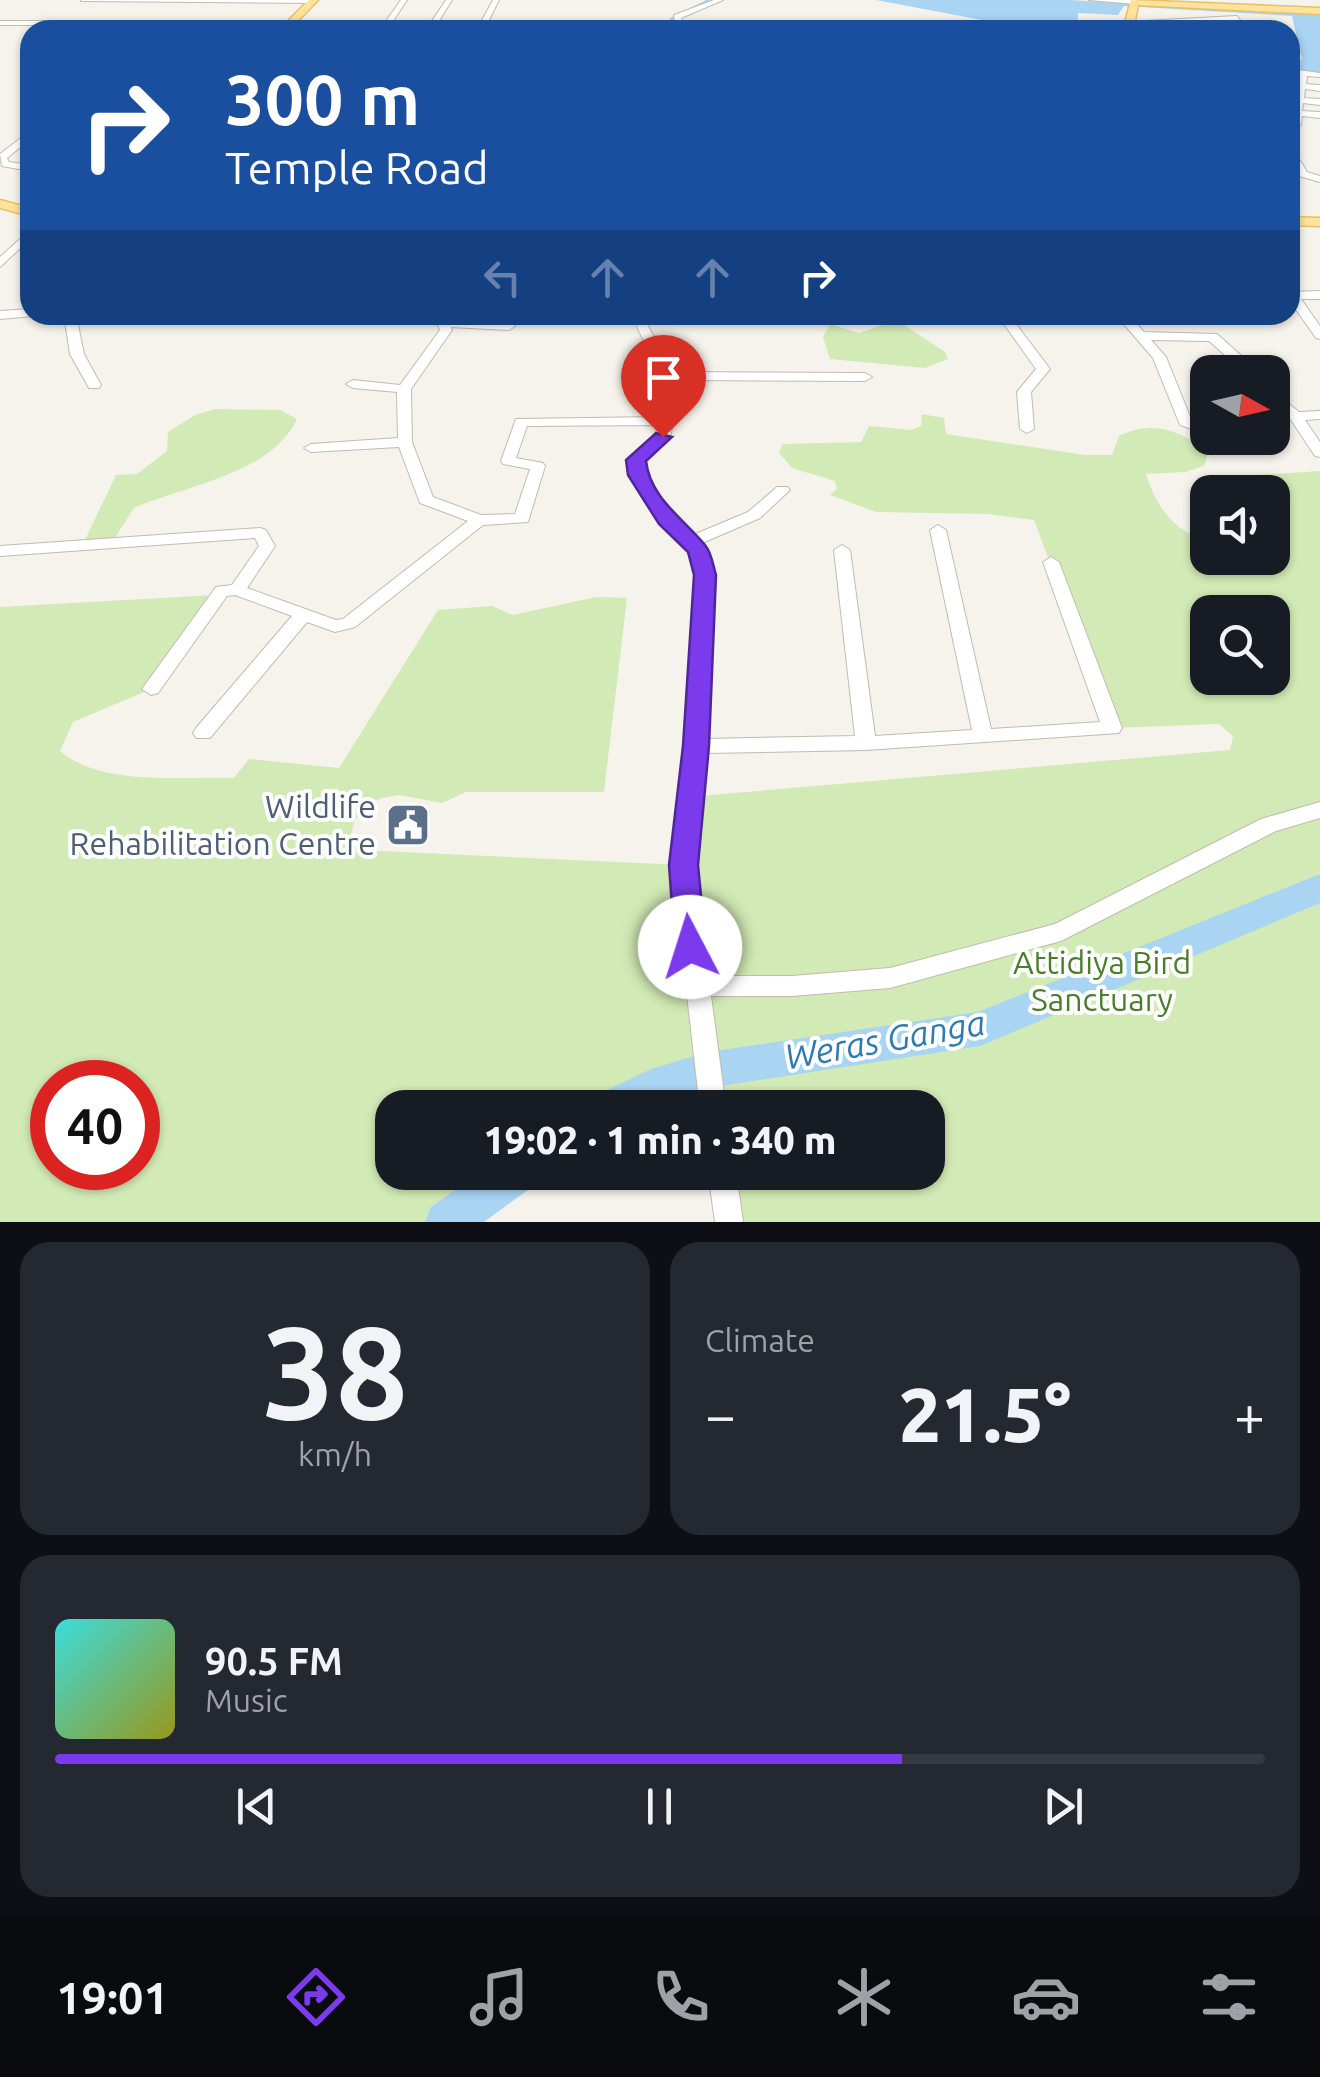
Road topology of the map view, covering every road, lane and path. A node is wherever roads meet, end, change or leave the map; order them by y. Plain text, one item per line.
1 (720, 0) edge
2 (1092, 0) edge
3 (84, 1) edge
4 (313, 1) edge
5 (1132, 11) edge
6 (1320, 11) edge
7 (1237, 18) dead end
8 (58, 20) edge
9 (294, 20) edge
10 (676, 20) edge
11 (1300, 72) edge
12 (1303, 72) junction
13 (1320, 75) edge
14 (1300, 86) edge
15 (1303, 86) junction
16 (1320, 88) edge
17 (1300, 91) edge
18 (20, 142) edge
19 (2, 165) edge
20 (20, 243) edge
21 (0, 264) edge
22 (1300, 307) edge
23 (72, 325) edge
24 (444, 325) edge
25 (486, 325) edge
26 (642, 325) edge
27 (1011, 325) edge
28 (1131, 325) edge
29 (508, 326) dead end
30 (1141, 336) junction
31 (1320, 336) edge
32 (1232, 355) edge
33 (669, 376) junction
34 (865, 377) dead end
35 (353, 384) dead end
36 (94, 385) dead end
37 (404, 389) junction
38 (1290, 411) edge
39 (1320, 415) edge
40 (1296, 417) junction
41 (667, 421) junction
42 (1190, 424) edge
43 (1027, 429) dead end
44 (405, 442) junction
45 (311, 448) dead end
46 (1320, 453) edge
47 (782, 490) dead end
48 (479, 520) junction
49 (938, 530) dead end
50 (691, 542) junction
51 (842, 550) dead end
52 (0, 552) edge
53 (1051, 562) dead end
54 (237, 590) junction
55 (303, 615) junction
56 (151, 689) dead end
57 (202, 733) dead end
58 (983, 736) junction
59 (866, 742) junction
60 (696, 746) junction
61 (1320, 810) edge
62 (697, 994) junction
63 (710, 1090) edge
64 (725, 1190) edge
65 (729, 1222) edge

1 - 10 street
2 - 5 street
3 - 4 street
3 - 8 street
4 - 9 main road
5 - 6 main road
5 - 7 street
11 - 12 street
12 - 13 street
12 - 15 street
14 - 15 street
15 - 16 street
15 - 17 street
18 - 19 street
20 - 21 street
22 - 31 street
23 - 36 street
24 - 37 street
25 - 29 street
26 - 33 street
27 - 43 street
28 - 30 street
30 - 32 street
30 - 42 street
33 - 34 street
33 - 41 street
35 - 37 street
37 - 44 street
38 - 40 street
39 - 40 street
40 - 46 street
41 - 48 street
41 - 50 street
44 - 45 street
44 - 48 street
47 - 50 street
48 - 55 street
49 - 58 street
50 - 60 street
51 - 59 street
52 - 54 street
53 - 58 street
54 - 55 street
54 - 56 street
55 - 57 street
58 - 59 street
59 - 60 street
60 - 62 street
61 - 62 street
62 - 63 street
64 - 65 street

